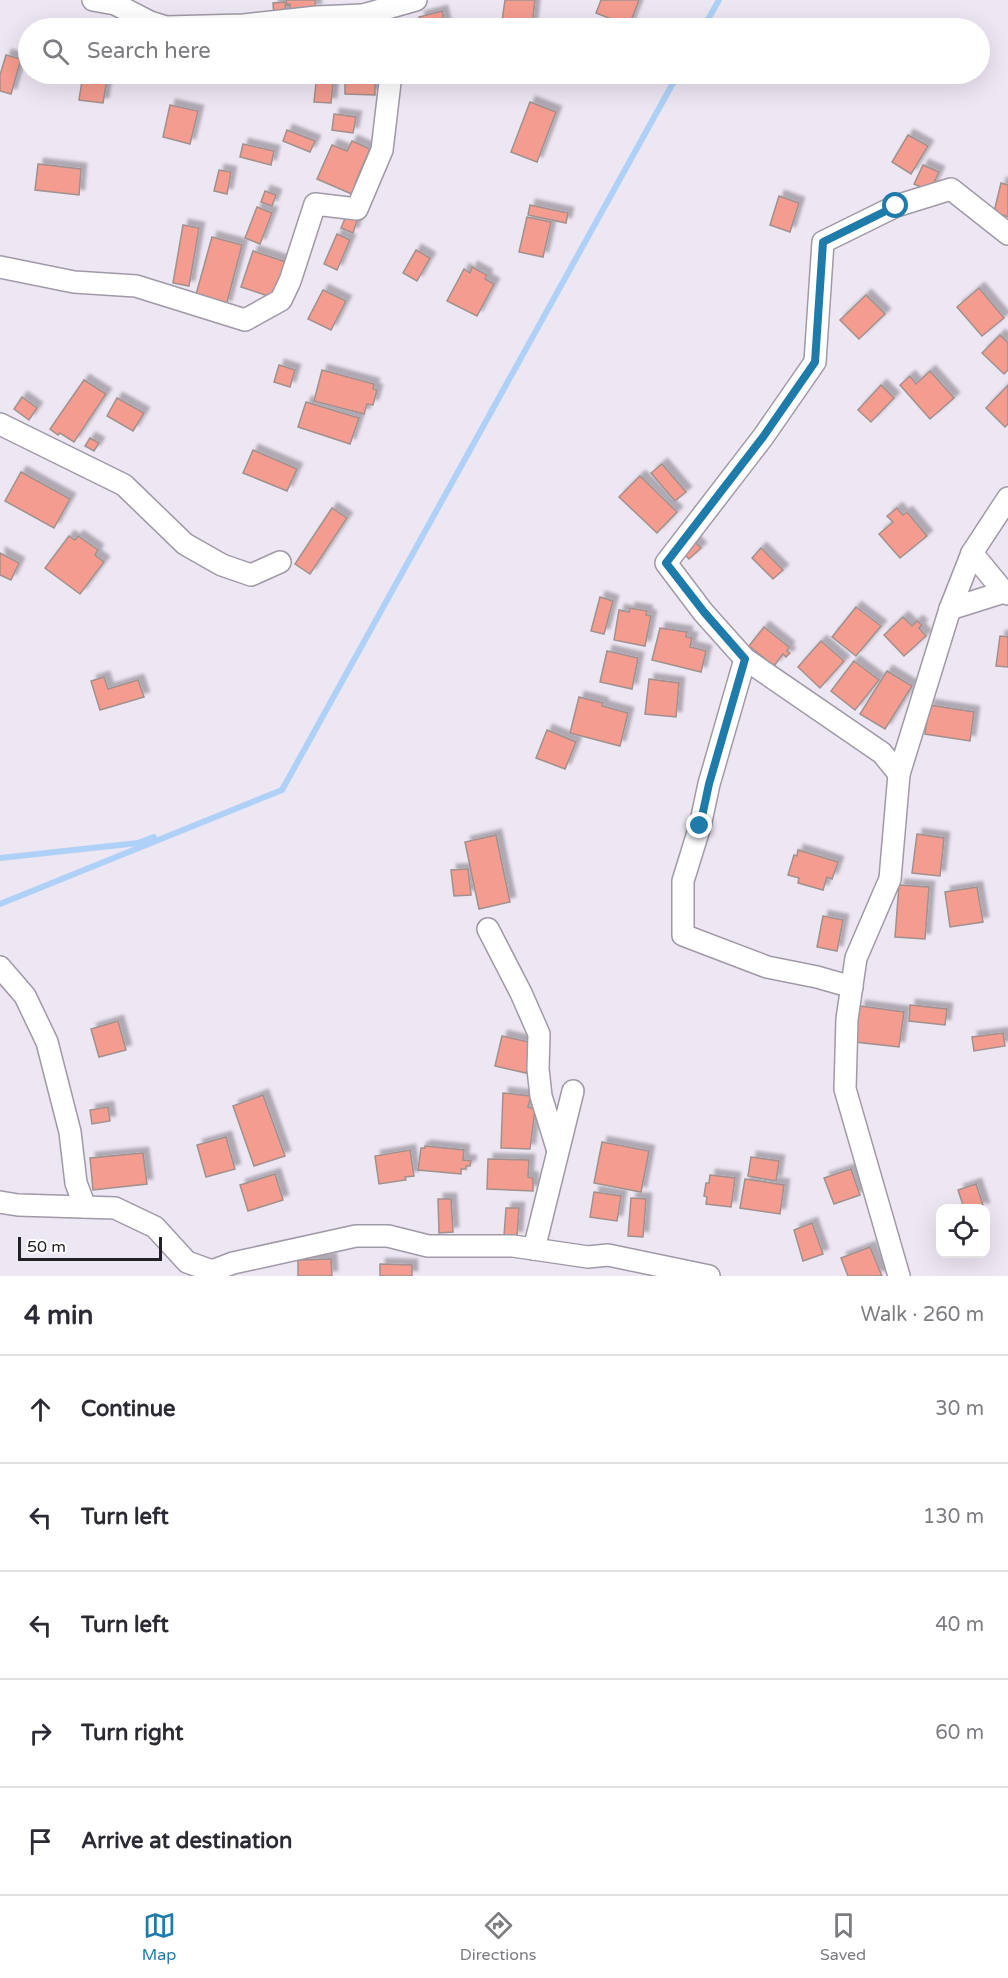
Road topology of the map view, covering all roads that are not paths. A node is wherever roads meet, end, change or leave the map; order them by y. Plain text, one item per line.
1 (93, 0) edge
2 (416, 0) edge
3 (142, 18) edge
4 (308, 18) edge
5 (327, 18) edge
6 (377, 18) edge
7 (390, 84) edge
8 (1008, 234) edge
9 (0, 267) edge
10 (0, 424) edge
11 (1008, 498) edge
12 (972, 553) junction
13 (280, 562) dead end
14 (1006, 593) edge
15 (950, 609) junction
16 (745, 659) junction
17 (898, 774) junction
18 (488, 929) dead end
19 (0, 967) edge
20 (852, 987) junction
21 (573, 1090) dead end
22 (557, 1148) junction
23 (0, 1202) edge
24 (85, 1207) junction
25 (534, 1249) junction
26 (709, 1276) edge
27 (899, 1276) edge

1 - 3 street
2 - 6 street
4 - 5 street
7 - 9 street
8 - 16 street
10 - 13 street
11 - 12 street
12 - 14 street
12 - 15 street
14 - 15 street
15 - 17 street
16 - 17 street
16 - 20 street
17 - 20 street
18 - 22 street
19 - 24 street
20 - 27 street
21 - 22 street
22 - 25 street
23 - 24 street
24 - 25 street
25 - 26 street

